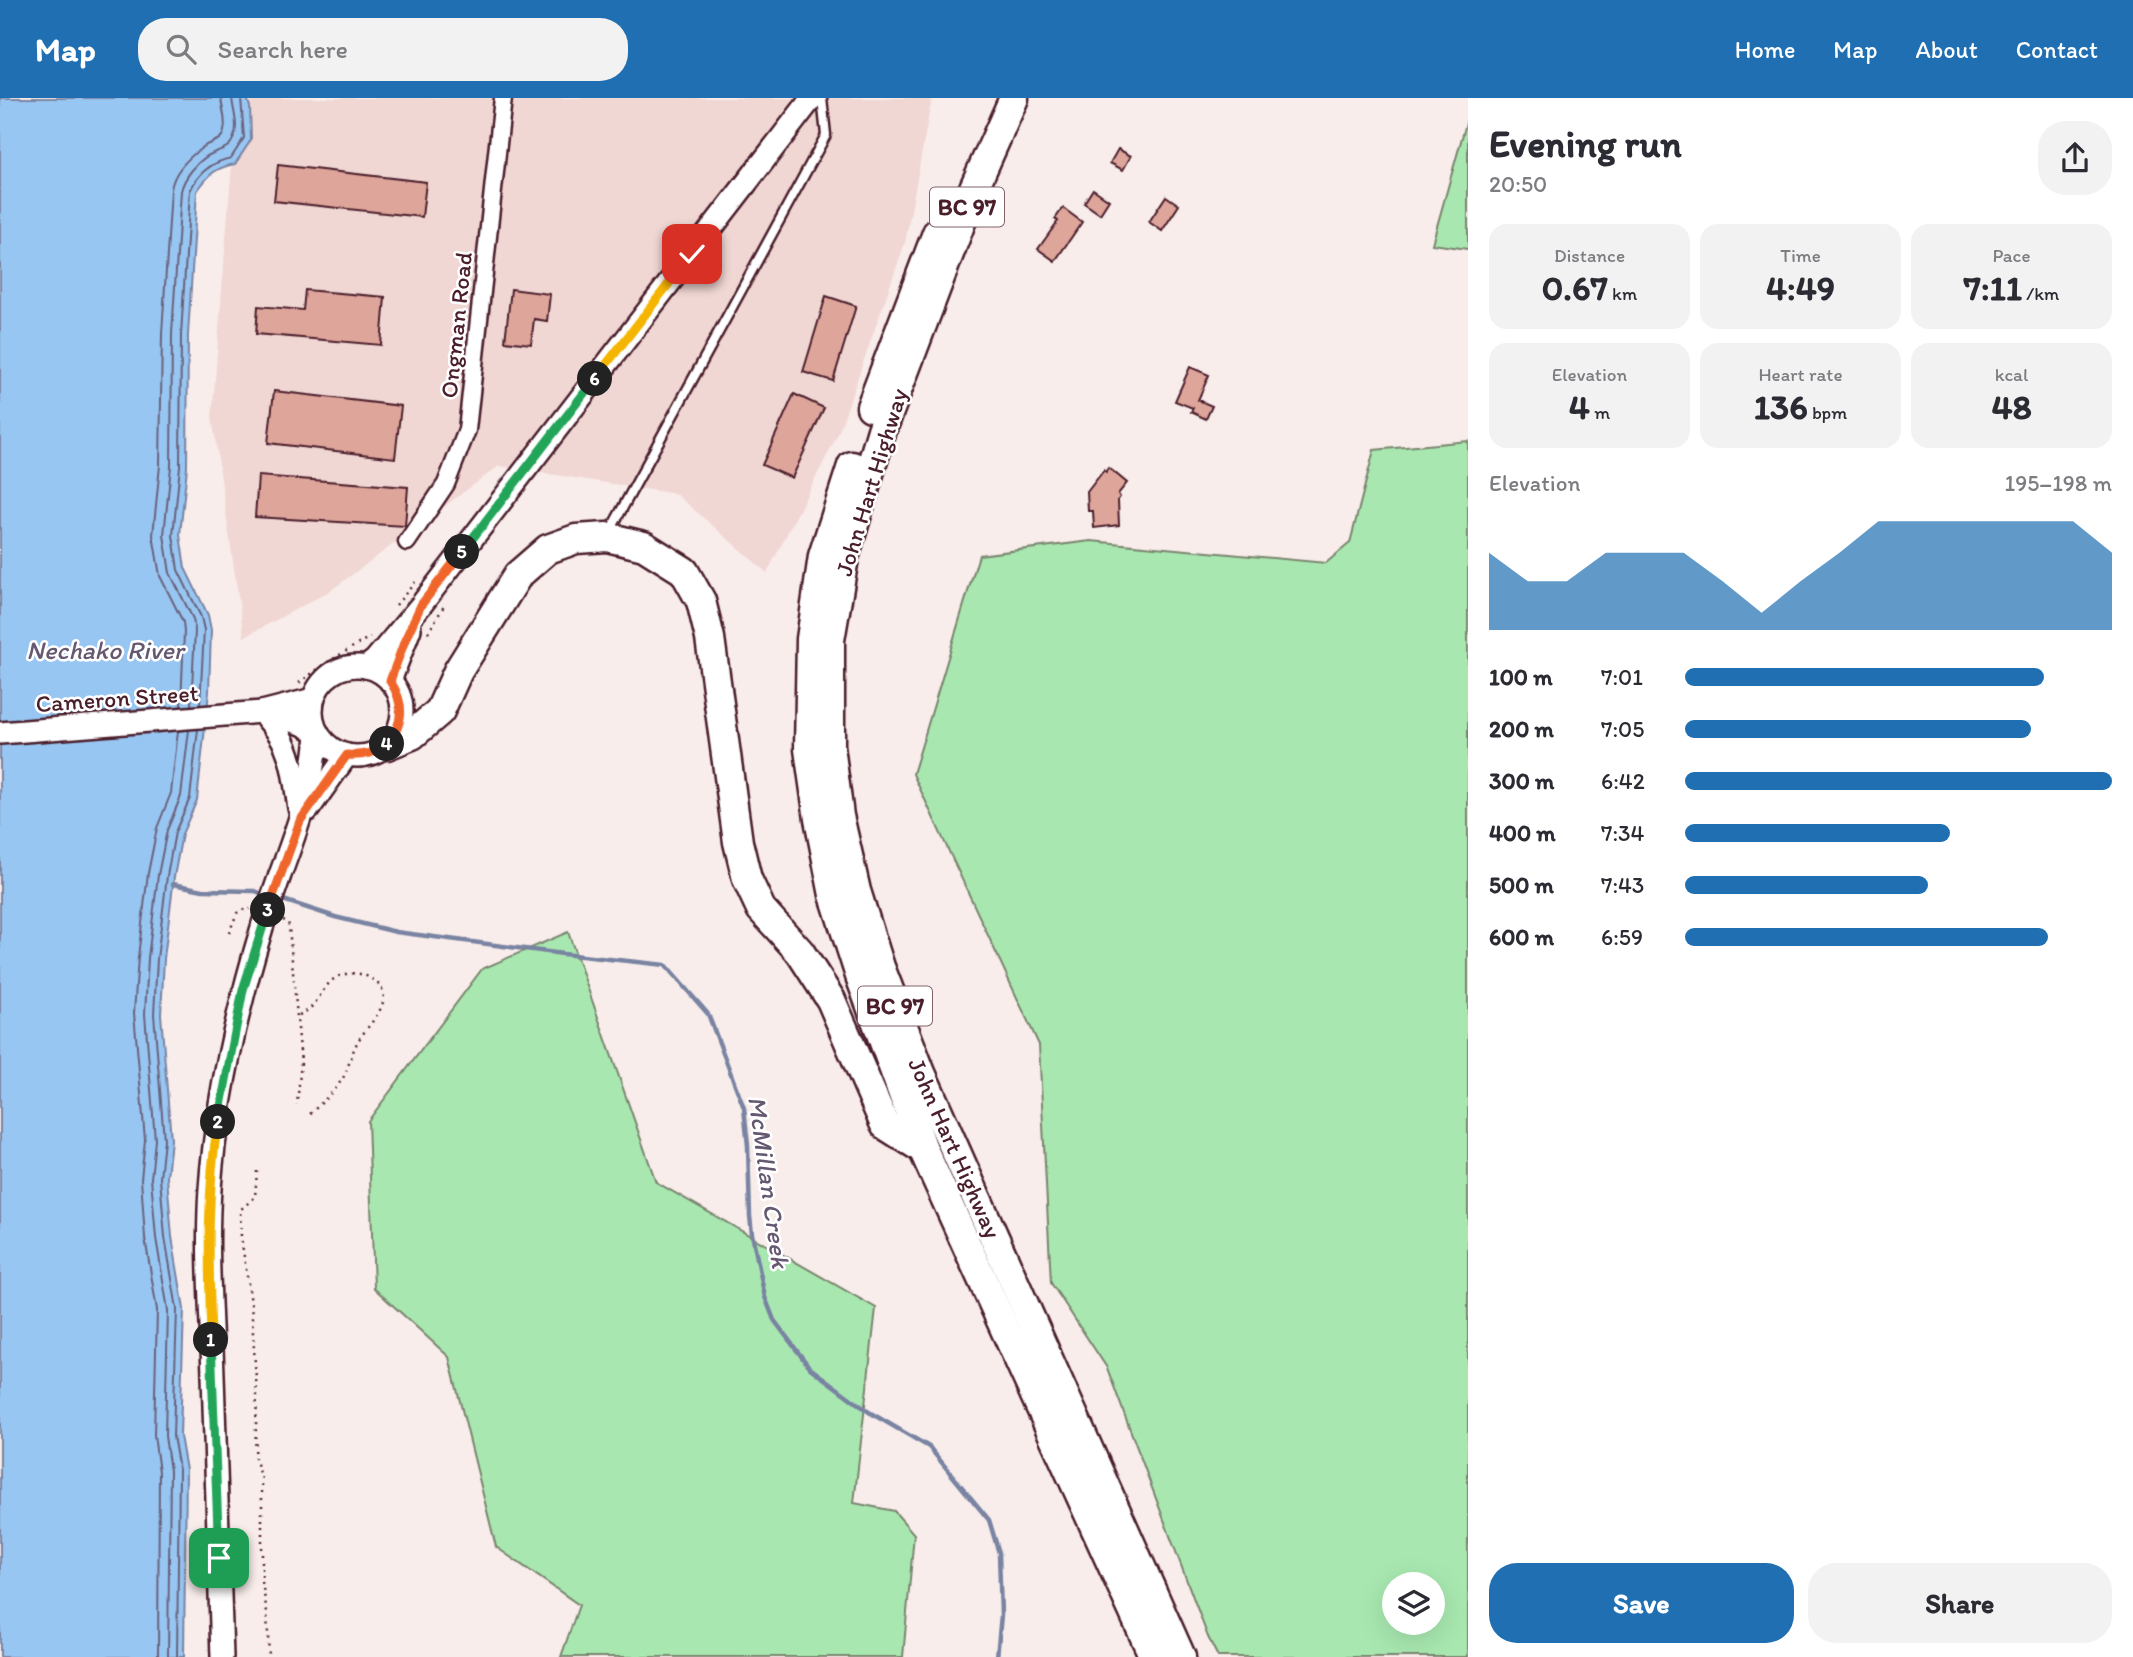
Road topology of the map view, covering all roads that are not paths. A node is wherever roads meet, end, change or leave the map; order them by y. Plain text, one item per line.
1 (503, 98) edge
2 (812, 98) edge
3 (822, 98) edge
4 (993, 98) edge
5 (1014, 98) edge
6 (607, 537) junction
7 (407, 542) dead end
8 (421, 605) junction
9 (366, 667) junction
10 (390, 681) junction
11 (313, 699) junction
12 (262, 712) junction
13 (0, 733) edge
14 (317, 733) junction
15 (387, 745) junction
16 (347, 755) junction
17 (300, 821) junction
18 (923, 1149) junction
19 (222, 1657) edge
20 (1154, 1657) edge
21 (1181, 1657) edge

1 - 7 street, Ongman Road
2 - 8 main road
3 - 6 lane
4 - 18 highway, John Hart Highway / BC 97
5 - 21 highway, John Hart Highway / BC 97
6 - 15 highway
6 - 18 highway
8 - 9 main road
8 - 10 main road
9 - 10 main road
9 - 11 main road
10 - 15 main road
11 - 12 main road
11 - 14 main road
12 - 13 main road, Cameron Street
12 - 14 main road
12 - 17 main road
14 - 16 main road
14 - 17 main road
15 - 16 main road
16 - 17 main road
17 - 19 main road, bridge
18 - 20 highway, John Hart Highway / BC 97

